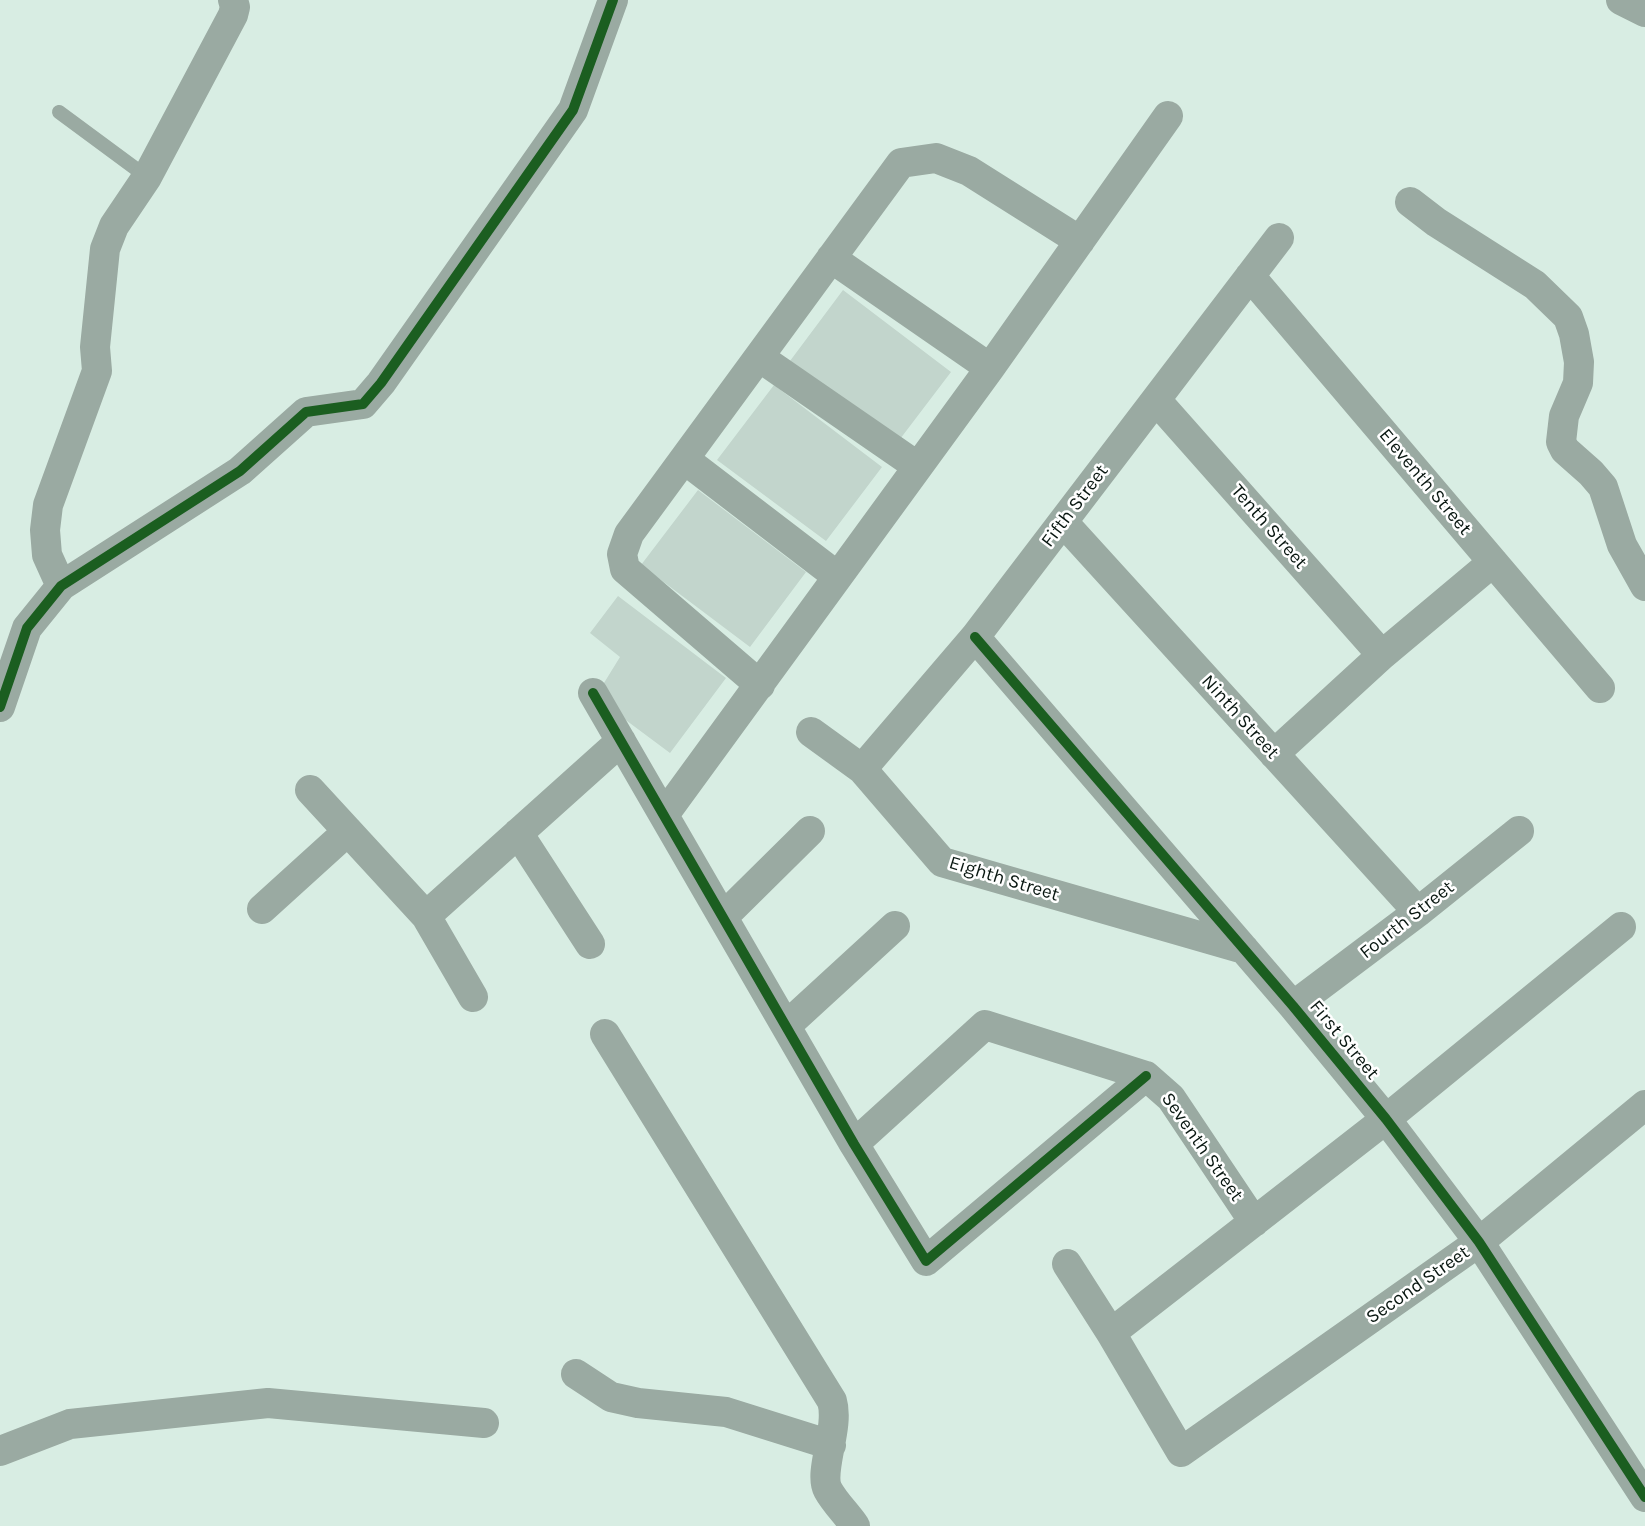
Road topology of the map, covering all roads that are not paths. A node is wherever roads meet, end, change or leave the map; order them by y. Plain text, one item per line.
1 (233, 0) edge
2 (613, 0) edge
3 (1621, 0) edge
4 (1645, 12) edge
5 (59, 112) dead end
6 (1168, 116) dead end
7 (147, 177) junction
8 (1410, 202) dead end
9 (1279, 238) dead end
10 (1080, 241) junction
11 (831, 258) junction
12 (1250, 276) junction
13 (759, 357) junction
14 (990, 368) junction
15 (1156, 400) junction
16 (684, 459) junction
17 (917, 466) junction
18 (1063, 522) junction
19 (1493, 562) junction
20 (837, 576) junction
21 (61, 586) junction
22 (1645, 586) edge
23 (975, 637) junction
24 (1382, 655) junction
25 (760, 685) junction
26 (1600, 688) dead end
27 (593, 692) dead end
28 (0, 707) edge
29 (811, 732) dead end
30 (621, 741) junction
31 (1275, 754) junction
32 (862, 769) junction
33 (310, 790) dead end
34 (664, 815) junction
35 (348, 831) junction
36 (810, 831) dead end
37 (1519, 831) dead end
38 (518, 833) junction
39 (262, 909) dead end
40 (1418, 912) junction
41 (426, 916) junction
42 (723, 917) junction
43 (895, 926) dead end
44 (1621, 927) dead end
45 (590, 944) dead end
46 (1244, 949) junction
47 (473, 997) dead end
48 (1293, 1006) junction
49 (786, 1026) junction
50 (604, 1034) dead end
51 (1146, 1076) junction
52 (1645, 1105) edge
53 (1386, 1119) junction
54 (854, 1144) junction
55 (1254, 1222) junction
56 (1479, 1242) junction
57 (1067, 1264) dead end
58 (1111, 1333) junction
59 (576, 1374) dead end
60 (484, 1423) dead end
61 (831, 1445) junction
62 (0, 1451) edge
63 (1645, 1497) edge
64 (855, 1526) edge

1 - 7 street
2 - 21 street
3 - 4 street
5 - 7 lane
6 - 10 street
7 - 21 street
8 - 22 street
9 - 12 street, Fifth Street
10 - 11 street
10 - 14 street
11 - 13 street
11 - 14 street
12 - 15 street, Fifth Street
12 - 19 street, Eleventh Street
13 - 16 street
13 - 17 street
14 - 17 street
15 - 18 street, Fifth Street
15 - 24 street, Tenth Street
16 - 20 street
16 - 25 street
17 - 20 street
18 - 23 street, Fifth Street
18 - 31 street, Ninth Street
19 - 24 street
19 - 26 street, Eleventh Street
20 - 25 street
21 - 28 street
23 - 32 street, Fifth Street
23 - 46 street, First Street
24 - 31 street
25 - 34 street
27 - 30 street
29 - 32 street, Eighth Street
30 - 34 street
30 - 38 street
31 - 40 street, Ninth Street
32 - 46 street, Eighth Street
33 - 35 street
34 - 42 street
35 - 39 street
35 - 41 street
36 - 42 street
37 - 40 street, Fourth Street
38 - 41 street
38 - 45 street
40 - 48 street, Fourth Street
41 - 47 street
42 - 49 street
43 - 49 street
44 - 53 street
46 - 48 street, First Street
48 - 53 street, First Street
49 - 54 street
50 - 61 street
51 - 54 street, Seventh Street
51 - 54 street
51 - 55 street, Seventh Street
52 - 56 street, Second Street
53 - 55 street
53 - 56 street, First Street
55 - 58 street
56 - 58 street, Second Street
56 - 63 street, First Street
57 - 58 street
59 - 61 street
60 - 62 street
61 - 64 street

